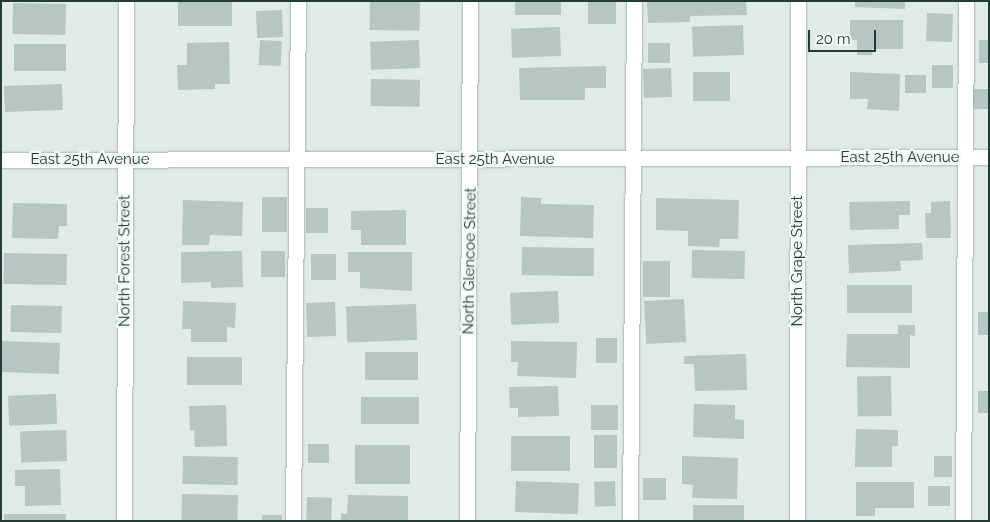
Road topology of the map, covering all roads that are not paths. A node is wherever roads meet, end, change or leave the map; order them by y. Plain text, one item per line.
1 (126, 1) edge
2 (298, 1) edge
3 (470, 1) edge
4 (634, 1) edge
5 (798, 1) edge
6 (966, 1) edge
7 (798, 158) junction
8 (965, 158) junction
9 (989, 158) edge
10 (298, 159) junction
11 (1, 160) edge
12 (126, 160) junction
13 (471, 160) junction
14 (633, 160) junction
15 (124, 521) edge
16 (293, 521) edge
17 (467, 521) edge
18 (630, 521) edge
19 (797, 521) edge
20 (963, 521) edge

1 - 12 street, North Forest Street
2 - 10 street
3 - 13 street, North Glencoe Street
4 - 14 street
5 - 7 street, North Grape Street
6 - 8 street
7 - 8 street, East 25th Avenue
7 - 14 street, East 25th Avenue
7 - 19 street, North Grape Street
8 - 9 street, East 25th Avenue
8 - 20 street
10 - 12 street, East 25th Avenue
10 - 13 street, East 25th Avenue
10 - 16 street
11 - 12 street, East 25th Avenue
12 - 15 street, North Forest Street
13 - 14 street, East 25th Avenue
13 - 17 street, North Glencoe Street
14 - 18 street

